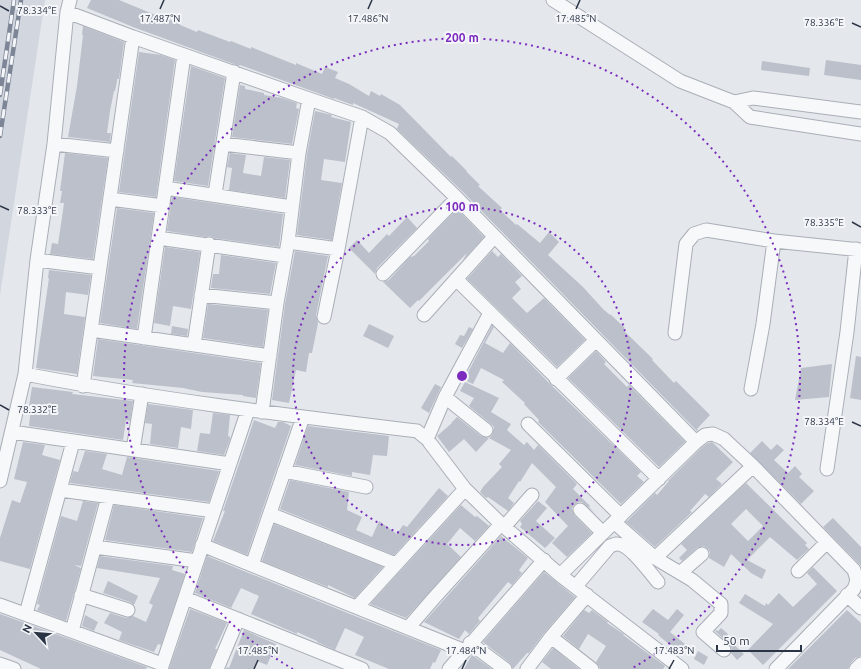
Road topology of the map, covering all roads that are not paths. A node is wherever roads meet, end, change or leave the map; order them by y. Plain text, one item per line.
1 (553, 0) edge
2 (69, 6) edge
3 (133, 37) junction
4 (184, 54) junction
5 (234, 72) junction
6 (309, 99) junction
7 (734, 102) junction
8 (861, 112) edge
9 (362, 117) junction
10 (861, 134) edge
11 (54, 144) junction
12 (223, 144) junction
13 (117, 151) junction
14 (299, 153) junction
15 (165, 188) junction
16 (215, 194) junction
17 (457, 198) junction
18 (110, 199) junction
19 (163, 206) junction
20 (292, 207) junction
21 (494, 237) junction
22 (158, 238) junction
23 (774, 241) junction
24 (288, 242) junction
25 (209, 244) junction
26 (338, 249) junction
27 (858, 250) edge
28 (285, 256) junction
29 (37, 260) junction
30 (100, 268) junction
31 (383, 274) dead end
32 (456, 279) junction
33 (201, 295) junction
34 (277, 303) junction
35 (490, 313) junction
36 (424, 314) dead end
37 (324, 317) dead end
38 (91, 330) junction
39 (675, 333) dead end
40 (144, 338) junction
41 (596, 340) junction
42 (194, 345) junction
43 (270, 356) junction
44 (25, 374) junction
45 (556, 379) junction
46 (83, 386) junction
47 (751, 389) dead end
48 (142, 394) junction
49 (445, 397) junction
50 (248, 410) junction
51 (262, 412) junction
52 (303, 416) junction
53 (528, 424) dead end
54 (486, 430) dead end
55 (12, 432) junction
56 (427, 439) junction
57 (73, 442) junction
58 (696, 442) junction
59 (133, 450) junction
60 (230, 464) junction
61 (753, 466) junction
62 (827, 470) dead end
63 (284, 471) junction
64 (658, 479) junction
65 (0, 481) edge
66 (366, 487) dead end
67 (465, 489) junction
68 (60, 490) junction
69 (532, 495) dead end
70 (108, 497) junction
71 (580, 510) dead end
72 (214, 511) junction
73 (270, 514) junction
74 (618, 519) junction
75 (503, 526) junction
76 (603, 533) junction
77 (827, 542) junction
78 (202, 545) junction
79 (95, 547) junction
80 (702, 554) dead end
81 (655, 558) junction
82 (544, 560) junction
83 (197, 561) junction
84 (396, 564) junction
85 (252, 565) junction
86 (798, 571) dead end
87 (680, 573) junction
88 (560, 575) junction
89 (658, 582) dead end
90 (576, 586) junction
91 (81, 595) junction
92 (587, 595) junction
93 (847, 595) junction
94 (185, 598) junction
95 (0, 604) edge
96 (357, 607) junction
97 (861, 608) edge
98 (128, 610) dead end
99 (26, 614) junction
100 (238, 619) junction
101 (408, 628) junction
102 (72, 631) junction
103 (551, 637) junction
104 (468, 647) junction
105 (724, 650) dead end
106 (0, 664) edge
107 (861, 664) edge
108 (161, 666) edge
109 (14, 669) edge
110 (217, 669) edge
111 (362, 669) edge
112 (449, 669) edge
113 (505, 669) edge
114 (527, 669) edge
115 (592, 669) edge
116 (682, 669) edge
117 (776, 669) edge
118 (856, 669) edge

1 - 7 street
2 - 3 street
2 - 11 street
3 - 4 street
3 - 13 street
4 - 5 street
4 - 15 street
5 - 6 street
5 - 12 street
6 - 9 street
6 - 14 street
7 - 8 street
7 - 10 street
9 - 17 street
9 - 26 street
11 - 13 street
11 - 29 street
12 - 14 street
12 - 16 street
13 - 18 street
14 - 20 street
15 - 16 street
15 - 19 street
16 - 20 street
17 - 21 street
17 - 31 street
18 - 19 street
18 - 30 street
19 - 22 street
20 - 24 street
21 - 32 street
21 - 41 street
22 - 25 street
22 - 40 street
23 - 27 street
23 - 39 street
23 - 47 street
24 - 26 street
24 - 28 street
25 - 28 street
25 - 33 street
26 - 37 street
27 - 62 street
28 - 34 street
29 - 30 street
29 - 44 street
30 - 38 street
32 - 35 street
32 - 36 street
33 - 34 street
33 - 42 street
34 - 43 street
35 - 45 street
35 - 49 street
38 - 40 street
38 - 46 street
40 - 42 street
41 - 45 street
41 - 58 street
42 - 43 street
43 - 51 street
44 - 46 street
44 - 55 street
45 - 64 street
46 - 48 street
48 - 50 street
48 - 59 street
49 - 54 street
49 - 56 street
50 - 51 street
50 - 60 street
51 - 52 street
52 - 56 street
52 - 63 street
53 - 74 street
55 - 57 street
55 - 65 street
56 - 67 street
57 - 59 street
57 - 68 street
58 - 61 street
58 - 64 street
59 - 60 street
60 - 72 street
61 - 77 street
61 - 81 street
63 - 66 street
63 - 73 street
64 - 74 street
67 - 75 street
67 - 84 street
68 - 70 street
68 - 99 street
69 - 75 street
70 - 72 street
70 - 79 street
71 - 76 street
72 - 78 street
73 - 84 street
73 - 85 street
74 - 76 street
74 - 81 street
75 - 82 street
75 - 101 street
76 - 88 street
77 - 86 street
77 - 93 street
78 - 83 street
78 - 85 street
79 - 83 street
79 - 91 street
80 - 87 street
81 - 87 street
82 - 88 street
82 - 104 street
83 - 94 street
84 - 96 street
85 - 96 street
87 - 105 street
88 - 90 street
89 - 90 street
90 - 92 street
91 - 98 street
91 - 102 street
92 - 103 street
92 - 116 street
93 - 97 street
93 - 117 street
94 - 100 street
94 - 108 street
95 - 99 street
96 - 101 street
99 - 102 street
100 - 110 street
100 - 111 street
101 - 104 street
102 - 108 street
103 - 114 street
103 - 115 street
104 - 112 street
104 - 113 street
106 - 109 street
107 - 118 street

